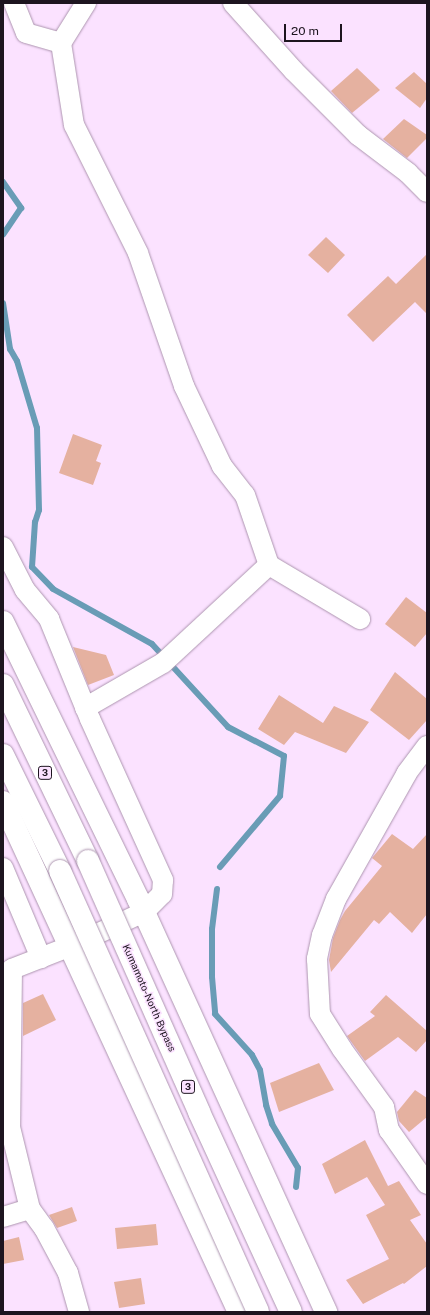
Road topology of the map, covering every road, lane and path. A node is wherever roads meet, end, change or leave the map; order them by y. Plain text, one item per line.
1 (14, 3) edge
2 (86, 3) edge
3 (232, 3) edge
4 (61, 43) junction
5 (427, 192) edge
6 (3, 547) edge
7 (269, 565) junction
8 (360, 619) dead end
9 (3, 622) edge
10 (3, 685) edge
11 (85, 708) junction
12 (427, 746) edge
13 (3, 755) edge
14 (3, 802) edge
15 (3, 868) edge
16 (144, 912) junction
17 (71, 946) junction
18 (40, 958) junction
19 (427, 1184) edge
20 (30, 1209) junction
21 (3, 1217) edge
22 (79, 1312) edge
23 (239, 1312) edge
24 (258, 1312) edge
25 (291, 1312) edge
26 (326, 1312) edge

1 - 4 street
2 - 4 street
3 - 5 street
4 - 7 street
6 - 11 street
7 - 8 street
7 - 11 street
9 - 16 highway
10 - 25 highway, Kumamoto-North Bypass / 3, bridge
11 - 16 street
12 - 19 street
13 - 24 highway, bridge
14 - 17 highway
15 - 18 street
16 - 17 street
16 - 26 highway
17 - 18 street
17 - 23 highway
18 - 20 street
20 - 21 street
20 - 22 street

